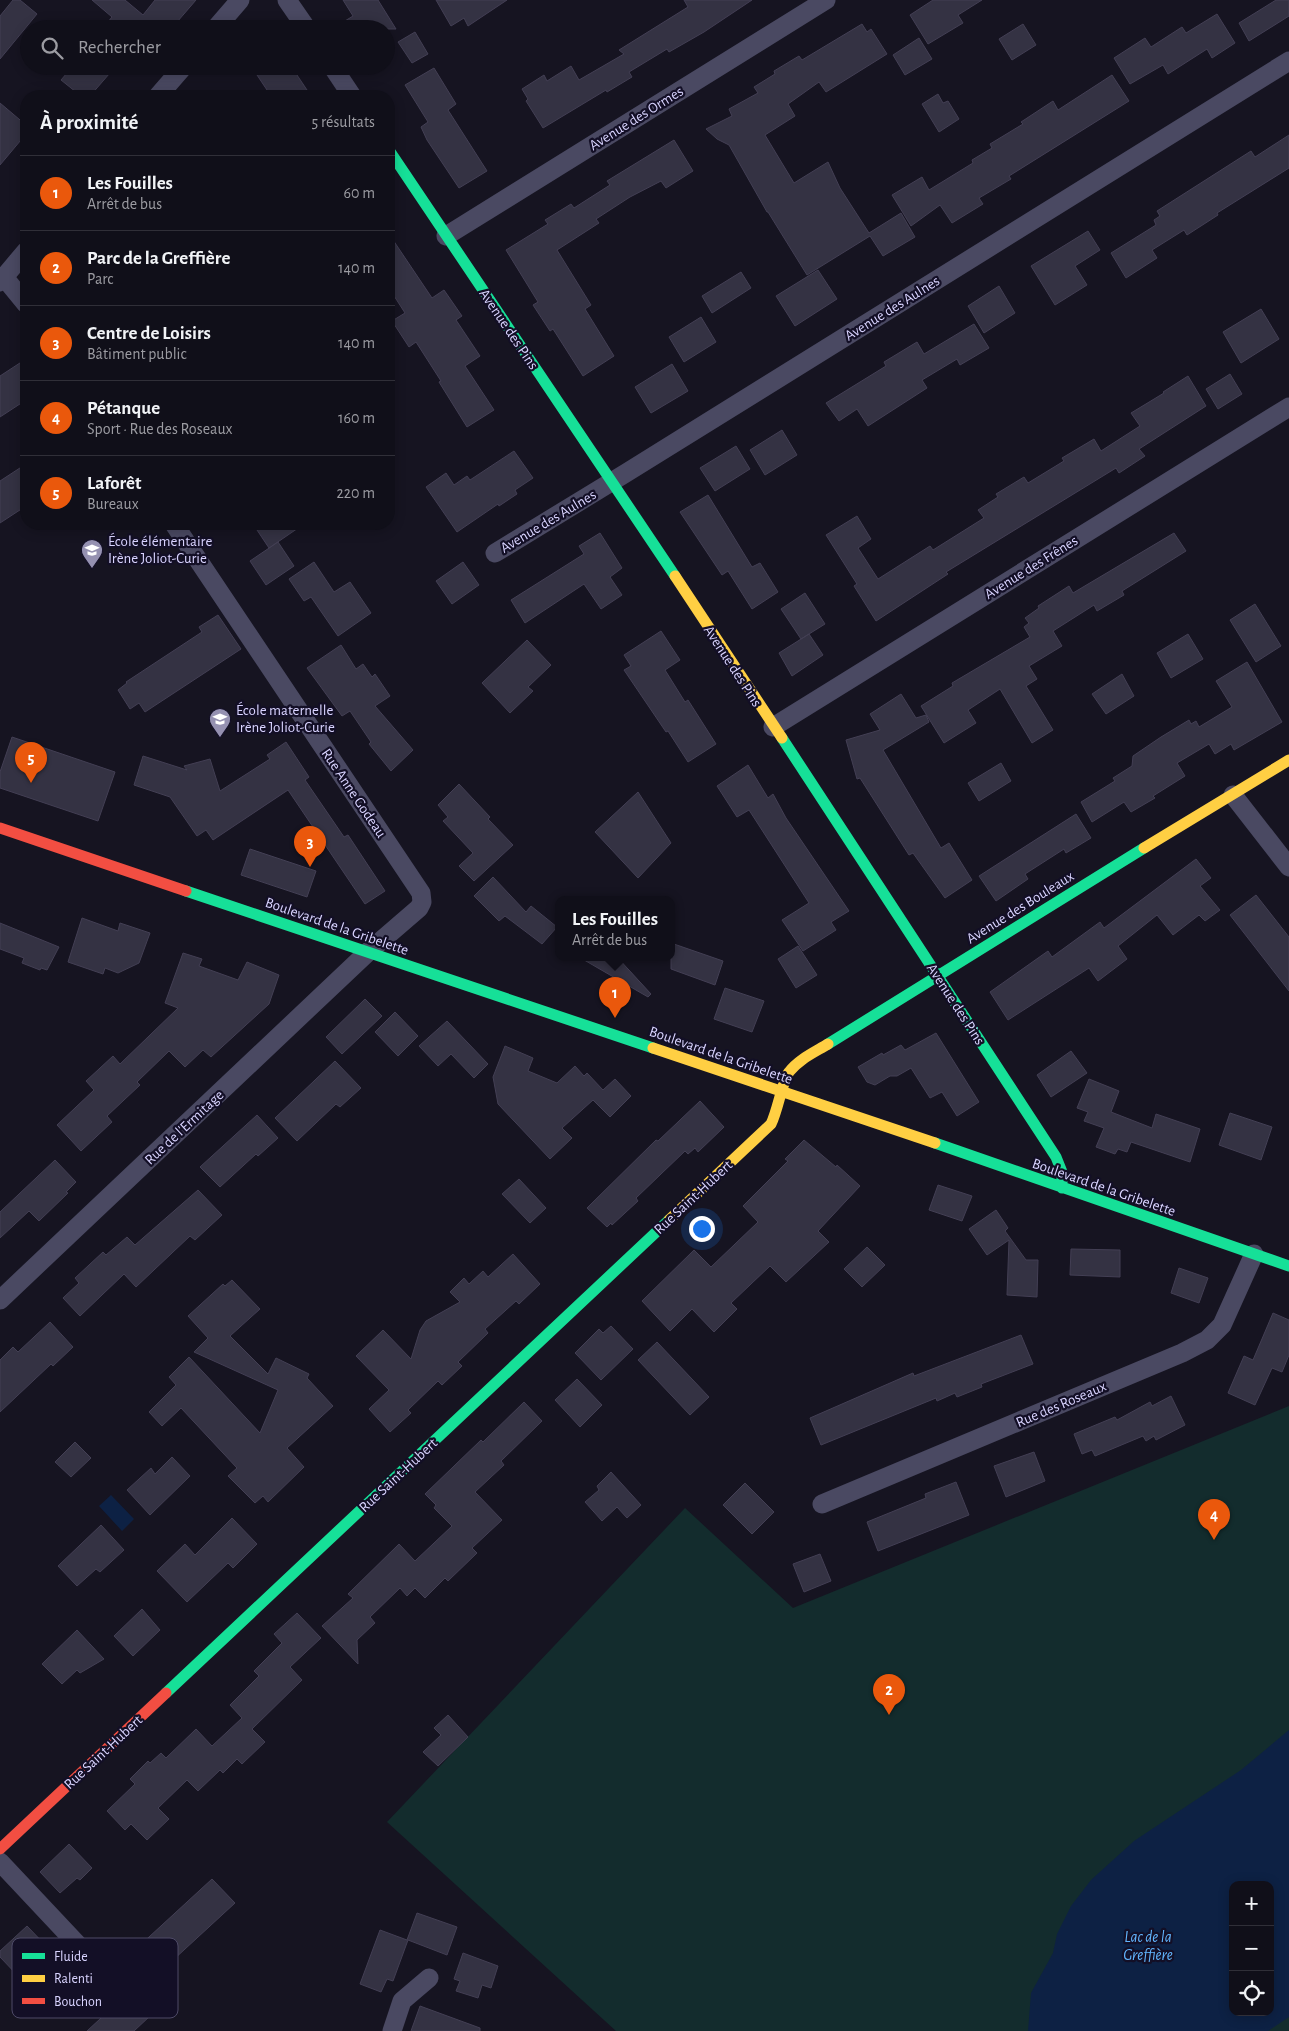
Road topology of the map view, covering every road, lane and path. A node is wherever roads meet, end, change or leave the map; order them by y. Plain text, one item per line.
1 (240, 0) edge
2 (287, 0) edge
3 (826, 0) edge
4 (223, 20) edge
5 (301, 20) edge
6 (1289, 61) edge
7 (176, 75) edge
8 (338, 75) edge
9 (163, 90) edge
10 (348, 90) edge
11 (395, 159) edge
12 (446, 236) junction
13 (20, 258) edge
14 (2, 280) edge
15 (20, 298) edge
16 (1289, 407) edge
17 (612, 482) junction
18 (178, 530) edge
19 (495, 553) dead end
20 (773, 727) junction
21 (1289, 760) edge
22 (1232, 795) junction
23 (0, 828) edge
24 (1289, 867) edge
25 (368, 952) junction
26 (938, 975) junction
27 (782, 1092) junction
28 (1062, 1188) junction
29 (1254, 1254) junction
30 (1289, 1266) edge
31 (0, 1300) edge
32 (822, 1504) dead end
33 (0, 1849) edge
34 (0, 1862) edge
35 (71, 1938) edge
36 (429, 1978) dead end
37 (392, 2031) edge

1 - 4 street
2 - 5 street
3 - 12 street, Avenue des Ormes
6 - 17 street, Avenue des Aulnes
7 - 9 street
8 - 10 street
11 - 12 street, Avenue des Pins
12 - 17 street, Avenue des Pins
13 - 14 street
14 - 15 street
16 - 20 street, Avenue des Frênes
17 - 19 street, Avenue des Aulnes
17 - 20 street, Avenue des Pins
18 - 25 street, Rue Anne Godeau
20 - 26 street, Avenue des Pins
21 - 22 street, Avenue des Bouleaux
22 - 24 street
22 - 26 street, Avenue des Bouleaux
23 - 25 street, Boulevard de la Gribelette
25 - 27 street, Boulevard de la Gribelette
25 - 31 street, Rue de l'Ermitage
26 - 27 street, Avenue des Bouleaux
26 - 28 street, Avenue des Pins
27 - 28 street, Boulevard de la Gribelette
27 - 33 street, Rue Saint-Hubert
28 - 29 street, Boulevard de la Gribelette
29 - 30 street, Boulevard de la Gribelette
29 - 32 street, Rue des Roseaux
34 - 35 street
36 - 37 street

